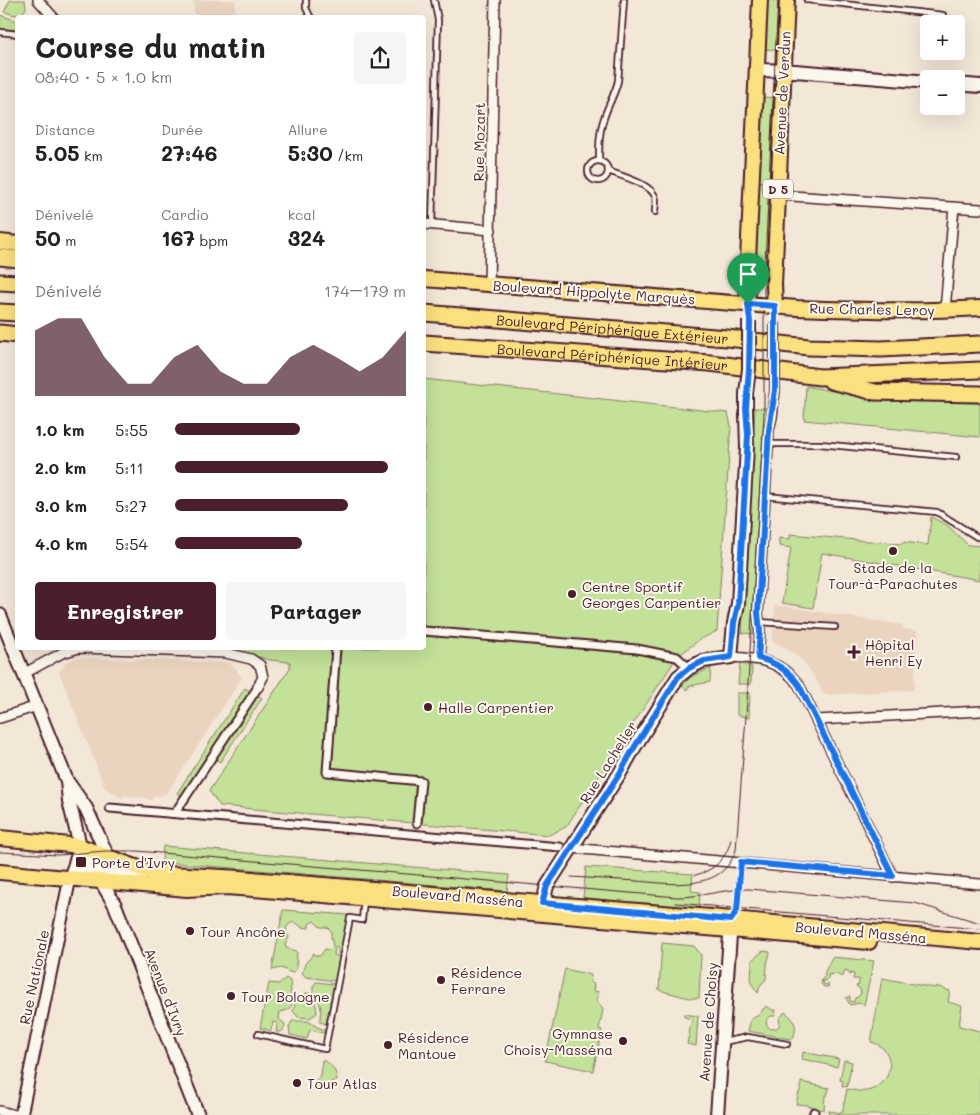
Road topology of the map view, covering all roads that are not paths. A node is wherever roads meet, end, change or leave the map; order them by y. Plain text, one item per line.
1 (38, 0) edge
2 (306, 0) edge
3 (434, 0) edge
4 (494, 0) edge
5 (624, 0) edge
6 (760, 0) edge
7 (787, 0) edge
8 (807, 0) edge
9 (943, 14) dead end
10 (51, 15) edge
11 (310, 15) edge
12 (0, 32) edge
13 (15, 34) edge
14 (757, 70) junction
15 (784, 71) junction
16 (920, 81) edge
17 (965, 85) edge
18 (980, 86) edge
19 (599, 161) junction
20 (608, 171) junction
21 (778, 195) junction
22 (954, 207) junction
23 (980, 209) edge
24 (654, 212) dead end
25 (428, 225) edge
26 (491, 230) junction
27 (0, 242) edge
28 (15, 244) edge
29 (0, 257) edge
30 (15, 259) edge
31 (426, 279) edge
32 (0, 282) edge
33 (15, 283) edge
34 (489, 284) junction
35 (748, 304) junction
36 (769, 306) junction
37 (980, 308) edge
38 (945, 310) junction
39 (0, 312) edge
40 (15, 313) edge
41 (426, 313) edge
42 (0, 333) edge
43 (15, 335) edge
44 (426, 343) edge
45 (980, 344) edge
46 (980, 370) edge
47 (820, 377) junction
48 (980, 394) edge
49 (768, 444) junction
50 (956, 457) dead end
51 (765, 496) junction
52 (977, 537) dead end
53 (0, 616) edge
54 (759, 622) junction
55 (835, 627) dead end
56 (426, 631) edge
57 (72, 650) edge
58 (138, 650) edge
59 (336, 650) edge
60 (731, 657) junction
61 (758, 658) junction
62 (689, 668) junction
63 (23, 674) junction
64 (258, 688) joint
65 (37, 706) junction
66 (980, 711) edge
67 (0, 718) edge
68 (817, 720) junction
69 (67, 781) junction
70 (110, 808) dead end
71 (175, 813) junction
72 (417, 823) dead end
73 (0, 838) edge
74 (80, 846) junction
75 (565, 848) junction
76 (108, 857) junction
77 (741, 862) junction
78 (0, 872) edge
79 (148, 872) junction
80 (71, 874) junction
81 (99, 876) junction
82 (893, 876) junction
83 (980, 884) edge
84 (364, 898) junction
85 (541, 909) junction
86 (730, 925) junction
87 (980, 942) edge
88 (980, 952) edge
89 (258, 1034) dead end
90 (722, 1042) junction
91 (787, 1044) dead end
92 (0, 1111) edge
93 (15, 1115) edge
94 (21, 1115) edge
95 (198, 1115) edge
96 (717, 1115) edge

1 - 10 street
2 - 11 lane
3 - 25 lane
4 - 26 street, Rue Mozart
5 - 19 lane
6 - 14 main road, Avenue de Verdun / D 5
7 - 15 main road, Avenue de Verdun / D 5
8 - 9 lane
12 - 13 lane
14 - 15 main road
14 - 35 main road, Avenue de Verdun / D 5
15 - 16 main road
15 - 21 main road, Avenue de Verdun / D 5
17 - 18 main road
19 - 20 lane
19 - 20 lane
20 - 24 lane
21 - 22 street
21 - 36 main road, Avenue de Verdun / D 5
22 - 23 street
22 - 38 street
25 - 26 street
26 - 34 street, Rue Mozart
27 - 28 main road
29 - 30 highway
31 - 34 main road, Boulevard Hippolyte Marquès
32 - 33 highway
34 - 35 main road, Boulevard Hippolyte Marquès
35 - 36 main road, Boulevard Hippolyte Marquès
35 - 60 main road, bridge
36 - 38 main road, Rue Charles Leroy
36 - 49 street, bridge
37 - 38 main road, Rue Charles Leroy
39 - 40 highway
41 - 45 highway, Boulevard Périphérique Extérieur
42 - 43 highway
44 - 47 highway, Boulevard Périphérique Intérieur
46 - 47 highway, Boulevard Périphérique Intérieur
47 - 48 highway
49 - 50 lane
49 - 51 street
51 - 52 lane
51 - 54 street
53 - 63 main road
54 - 55 lane
54 - 61 street
56 - 62 street
57 - 63 street
58 - 64 street
59 - 72 street
60 - 61 street
60 - 62 main road, Rue Lachelier
61 - 68 street
62 - 75 main road, Rue Lachelier
63 - 65 main road
64 - 71 street
65 - 67 street
65 - 69 main road
66 - 68 street
68 - 82 street
69 - 74 main road, Avenue d'Ivry
69 - 76 main road
70 - 71 street
71 - 75 street
73 - 74 main road, Boulevard Masséna
74 - 76 main road, Boulevard Masséna
74 - 80 street, Rue Nationale
74 - 81 main road, Avenue d'Ivry
75 - 77 street
75 - 85 main road, Rue Lachelier
76 - 79 main road, Boulevard Masséna
77 - 82 street
77 - 86 lane
78 - 80 main road, Boulevard Masséna
79 - 81 street
79 - 85 main road, Boulevard Masséna
80 - 81 main road, Boulevard Masséna
80 - 94 street, Rue Nationale
81 - 84 main road, Boulevard Masséna
81 - 95 main road, Avenue d'Ivry
82 - 83 street
84 - 85 main road, Boulevard Masséna
84 - 89 lane
85 - 86 main road, Boulevard Masséna
86 - 87 main road, Boulevard Masséna
86 - 88 main road, Boulevard Masséna
86 - 90 main road, Avenue de Choisy
90 - 91 lane
90 - 96 main road, Avenue de Choisy
92 - 93 street

